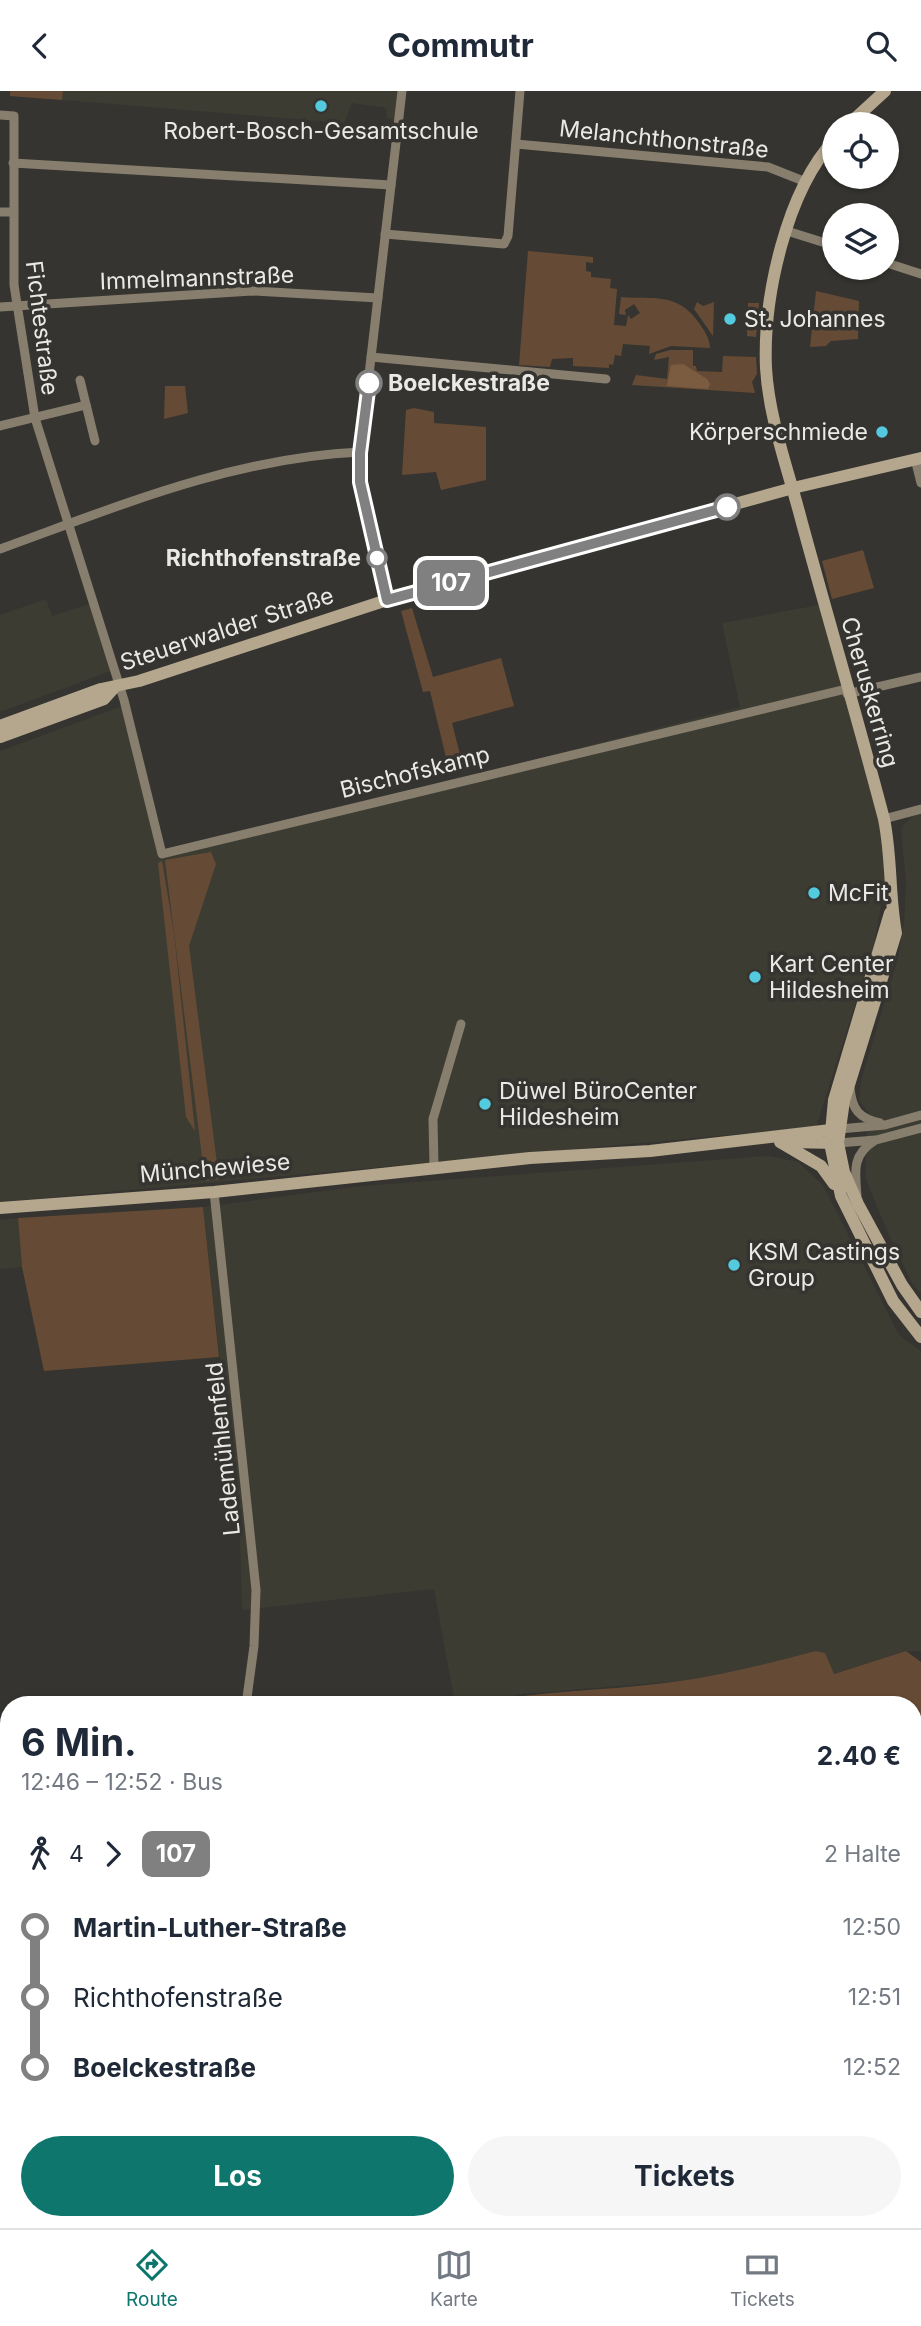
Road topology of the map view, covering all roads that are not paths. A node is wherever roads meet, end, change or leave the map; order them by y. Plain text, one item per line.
1 (402, 91) edge
2 (520, 91) edge
3 (885, 91) edge
4 (862, 112) edge
5 (0, 115) edge
6 (516, 144) junction
7 (822, 158) edge
8 (13, 163) junction
9 (806, 182) junction
10 (391, 185) junction
11 (0, 212) edge
12 (12, 212) junction
13 (787, 231) junction
14 (385, 235) junction
15 (822, 242) edge
16 (899, 266) edge
17 (920, 271) edge
18 (378, 298) junction
19 (17, 306) junction
20 (0, 307) edge
21 (372, 357) junction
22 (606, 379) dead end
23 (80, 380) dead end
24 (86, 405) junction
25 (35, 418) junction
26 (0, 426) edge
27 (95, 441) dead end
28 (360, 453) junction
29 (918, 458) edge
30 (921, 483) edge
31 (793, 488) junction
32 (67, 525) junction
33 (0, 549) edge
34 (387, 600) junction
35 (921, 677) edge
36 (117, 687) junction
37 (847, 692) junction
38 (0, 726) edge
39 (0, 737) edge
40 (921, 809) edge
41 (884, 819) junction
42 (891, 910) junction
43 (461, 1024) dead end
44 (849, 1084) junction
45 (921, 1115) edge
46 (885, 1125) junction
47 (921, 1128) edge
48 (834, 1136) junction
49 (761, 1140) junction
50 (876, 1140) junction
51 (780, 1142) junction
52 (434, 1167) junction
53 (214, 1192) junction
54 (841, 1196) junction
55 (858, 1204) junction
56 (0, 1208) edge
57 (921, 1312) edge
58 (921, 1337) edge
59 (248, 1696) edge

1 - 10 street
2 - 6 street
3 - 4 street
5 - 8 street, Fichtestraße
6 - 9 street, Melanchthonstraße
6 - 14 street
7 - 9 street, Cheruskerring
8 - 10 street
8 - 12 street, Fichtestraße
9 - 13 street, Cheruskerring
10 - 14 street
11 - 12 street
12 - 19 street, Fichtestraße
13 - 15 street
13 - 31 street, Cheruskerring
14 - 18 street
16 - 17 street
18 - 19 street, Immelmannstraße
18 - 21 street
19 - 20 street, Immelmannstraße
19 - 25 street, Fichtestraße
21 - 22 street
21 - 28 street
23 - 24 street, Fichtestraße
24 - 25 street, Fichtestraße
24 - 27 street, Fichtestraße
25 - 26 street
25 - 32 street, Fichtestraße
28 - 32 street
28 - 34 street
29 - 30 street
29 - 31 street, Steuerwalder Straße
31 - 34 street, Steuerwalder Straße
31 - 37 street, Cheruskerring
32 - 33 street
32 - 36 street, Fichtestraße
34 - 36 street, Steuerwalder Straße
35 - 37 street, Bischofskamp
36 - 37 street, Bischofskamp
36 - 38 street, Steuerwalder Straße
36 - 39 street, Steuerwalder Straße
37 - 41 street, Cheruskerring
40 - 41 street
41 - 42 street, Cheruskerring
42 - 44 street, Cheruskerring
42 - 48 street, Cheruskerring
43 - 52 street
44 - 46 street
44 - 48 street, Cheruskerring
45 - 46 street
46 - 48 street
47 - 50 street
48 - 49 street, Münchewiese
48 - 50 street
48 - 51 street, Münchewiese
48 - 54 street
48 - 55 street
49 - 51 street, Münchewiese
49 - 52 street, Münchewiese
50 - 55 street
51 - 54 street, Münchewiese
52 - 53 street, Münchewiese
53 - 56 street, Münchewiese
53 - 59 street, Lademühlenfeld
54 - 58 street
55 - 57 street

